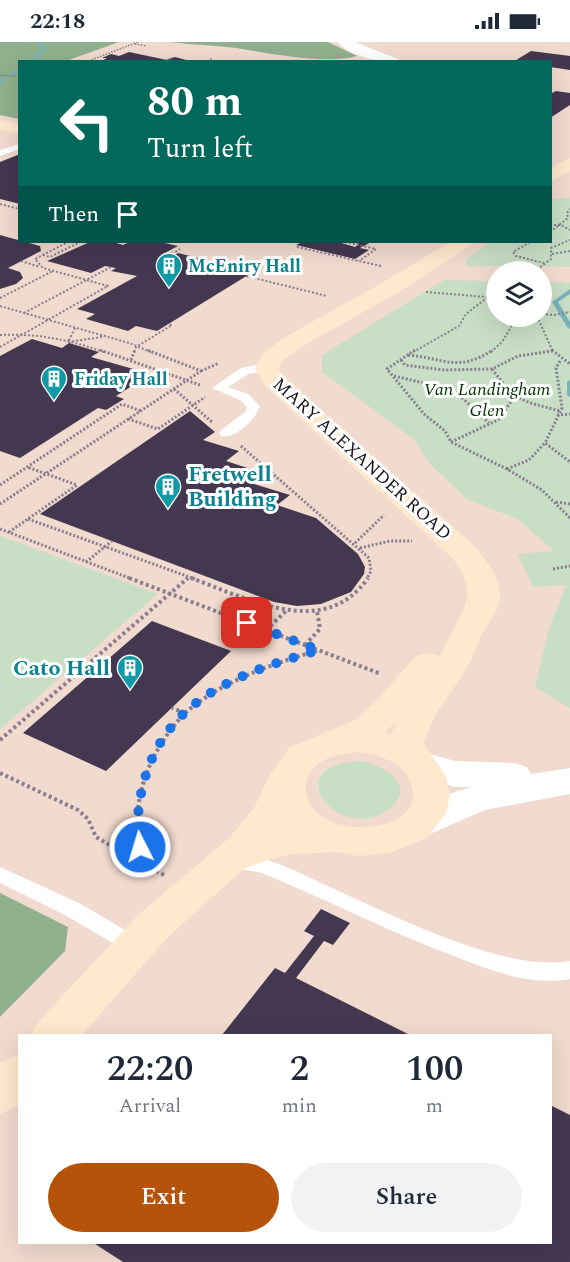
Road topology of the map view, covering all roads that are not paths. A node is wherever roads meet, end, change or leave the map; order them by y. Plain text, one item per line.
1 (344, 42) edge
2 (392, 60) edge
3 (0, 125) edge
4 (18, 129) edge
5 (18, 147) edge
6 (0, 153) edge
7 (570, 163) edge
8 (552, 176) edge
9 (461, 243) edge
10 (267, 367) junction
11 (226, 433) road end
12 (469, 629) junction
13 (336, 741) junction
14 (416, 760) junction
15 (288, 775) junction
16 (570, 780) edge
17 (416, 826) junction
18 (347, 841) junction
19 (228, 862) junction
20 (0, 874) edge
21 (135, 946) junction
22 (570, 970) edge
23 (55, 1034) edge
24 (18, 1075) edge
25 (0, 1094) edge

1 - 2 street
3 - 4 street
5 - 6 lane
7 - 8 street
9 - 10 street, MARY ALEXANDER ROAD
10 - 11 lane
10 - 12 street, MARY ALEXANDER ROAD
12 - 13 street, MARY ALEXANDER ROAD
12 - 14 street, MARY ALEXANDER ROAD
13 - 14 street, MARY ALEXANDER ROAD
13 - 15 street, MARY ALEXANDER ROAD
14 - 16 street
14 - 17 street, MARY ALEXANDER ROAD
15 - 18 street, MARY ALEXANDER ROAD
15 - 19 street, MARY ALEXANDER ROAD
16 - 17 street
17 - 18 street, MARY ALEXANDER ROAD
18 - 19 street, MARY ALEXANDER ROAD
19 - 21 street, MARY ALEXANDER ROAD
19 - 22 lane
20 - 21 lane
21 - 23 street, MARY ALEXANDER ROAD
24 - 25 street

